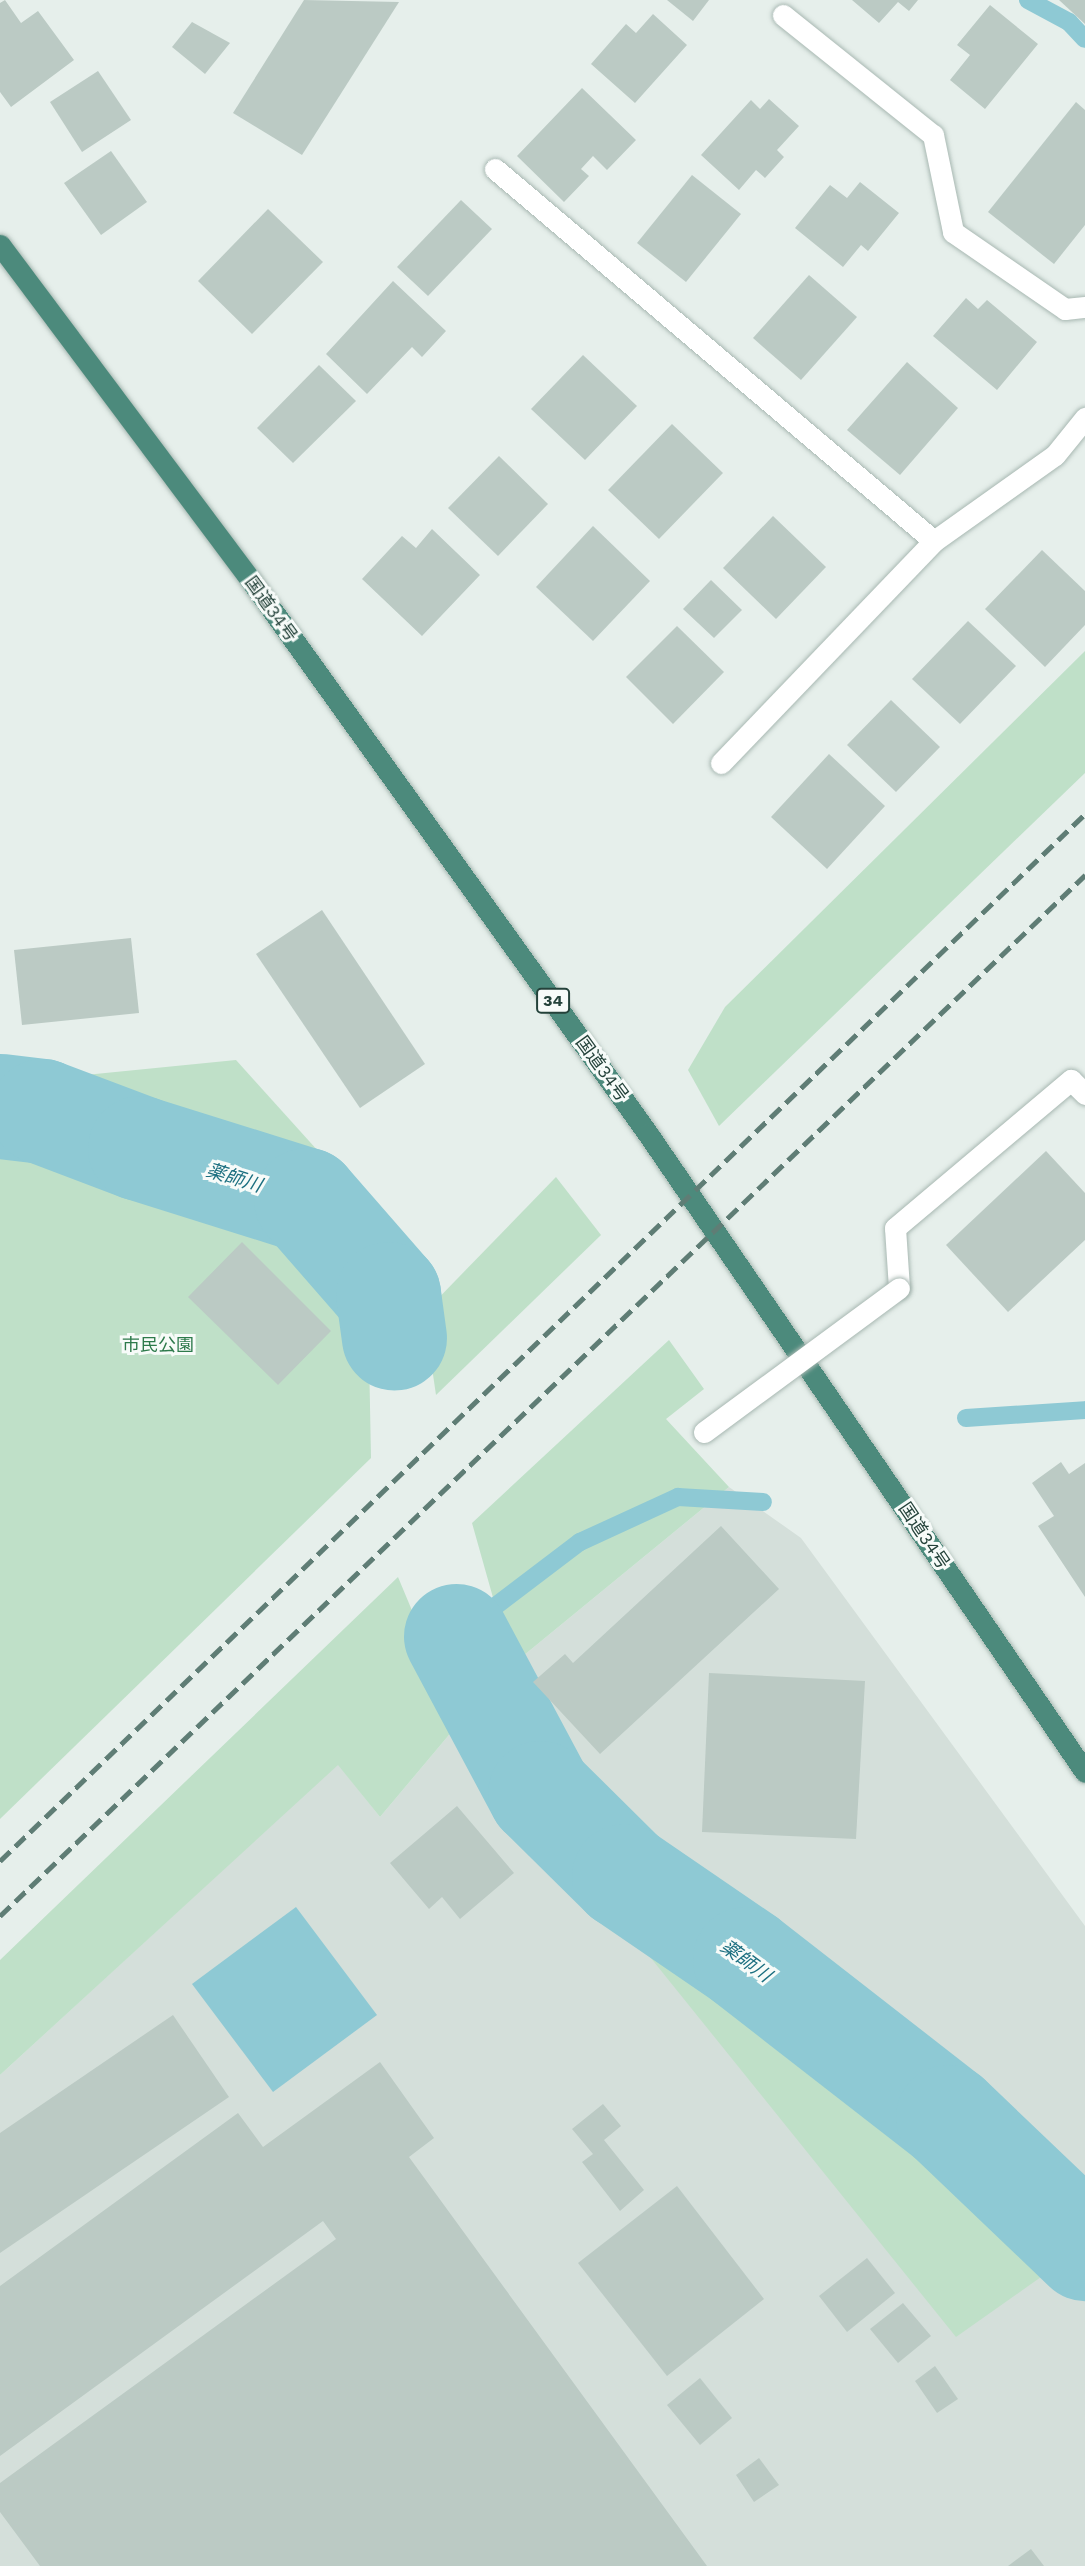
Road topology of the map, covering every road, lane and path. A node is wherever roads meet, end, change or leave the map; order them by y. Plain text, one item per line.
1 (783, 15) dead end
2 (495, 169) dead end
3 (0, 245) edge
4 (1085, 307) edge
5 (1085, 418) edge
6 (934, 541) junction
7 (721, 763) dead end
8 (1085, 1094) edge
9 (704, 1432) dead end
10 (1085, 1772) edge

1 - 4 street
2 - 6 street
3 - 10 highway, 国道34号 / 34
5 - 6 street
6 - 7 street
8 - 9 street, bridge

